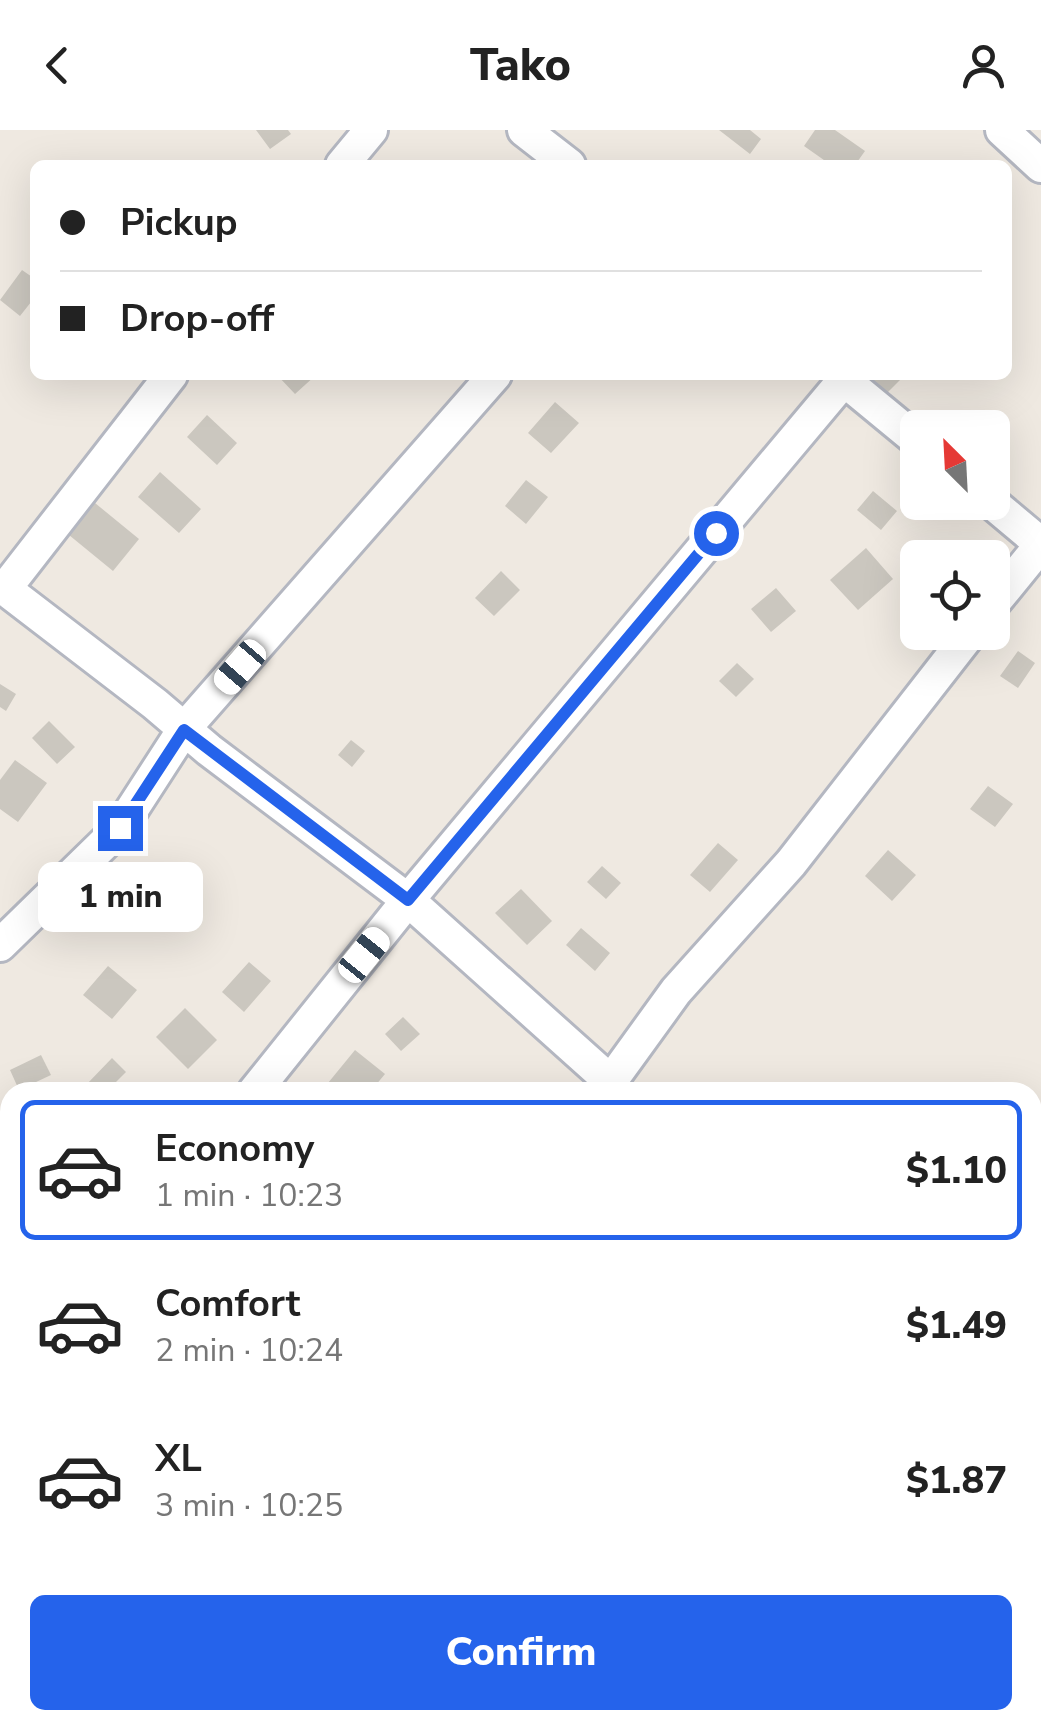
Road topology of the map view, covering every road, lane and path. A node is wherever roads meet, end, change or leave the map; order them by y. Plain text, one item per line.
1 (371, 130) edge
2 (524, 130) edge
3 (1002, 130) edge
4 (346, 160) edge
5 (563, 160) edge
6 (1041, 166) edge
7 (166, 380) edge
8 (491, 380) edge
9 (839, 380) edge
10 (843, 380) edge
11 (900, 426) edge
12 (1010, 518) edge
13 (1041, 544) edge
14 (1010, 583) edge
15 (2, 588) edge
16 (957, 650) edge
17 (184, 730) junction
18 (408, 900) junction
19 (2, 936) edge
20 (262, 1082) edge
21 (602, 1082) edge
22 (611, 1082) edge

1 - 4 street
2 - 5 street
3 - 6 street
7 - 15 street
8 - 17 street
9 - 18 street
10 - 11 street
12 - 13 street
13 - 14 street
15 - 17 street
16 - 22 street
17 - 18 street
17 - 19 street
18 - 20 street
18 - 21 street

